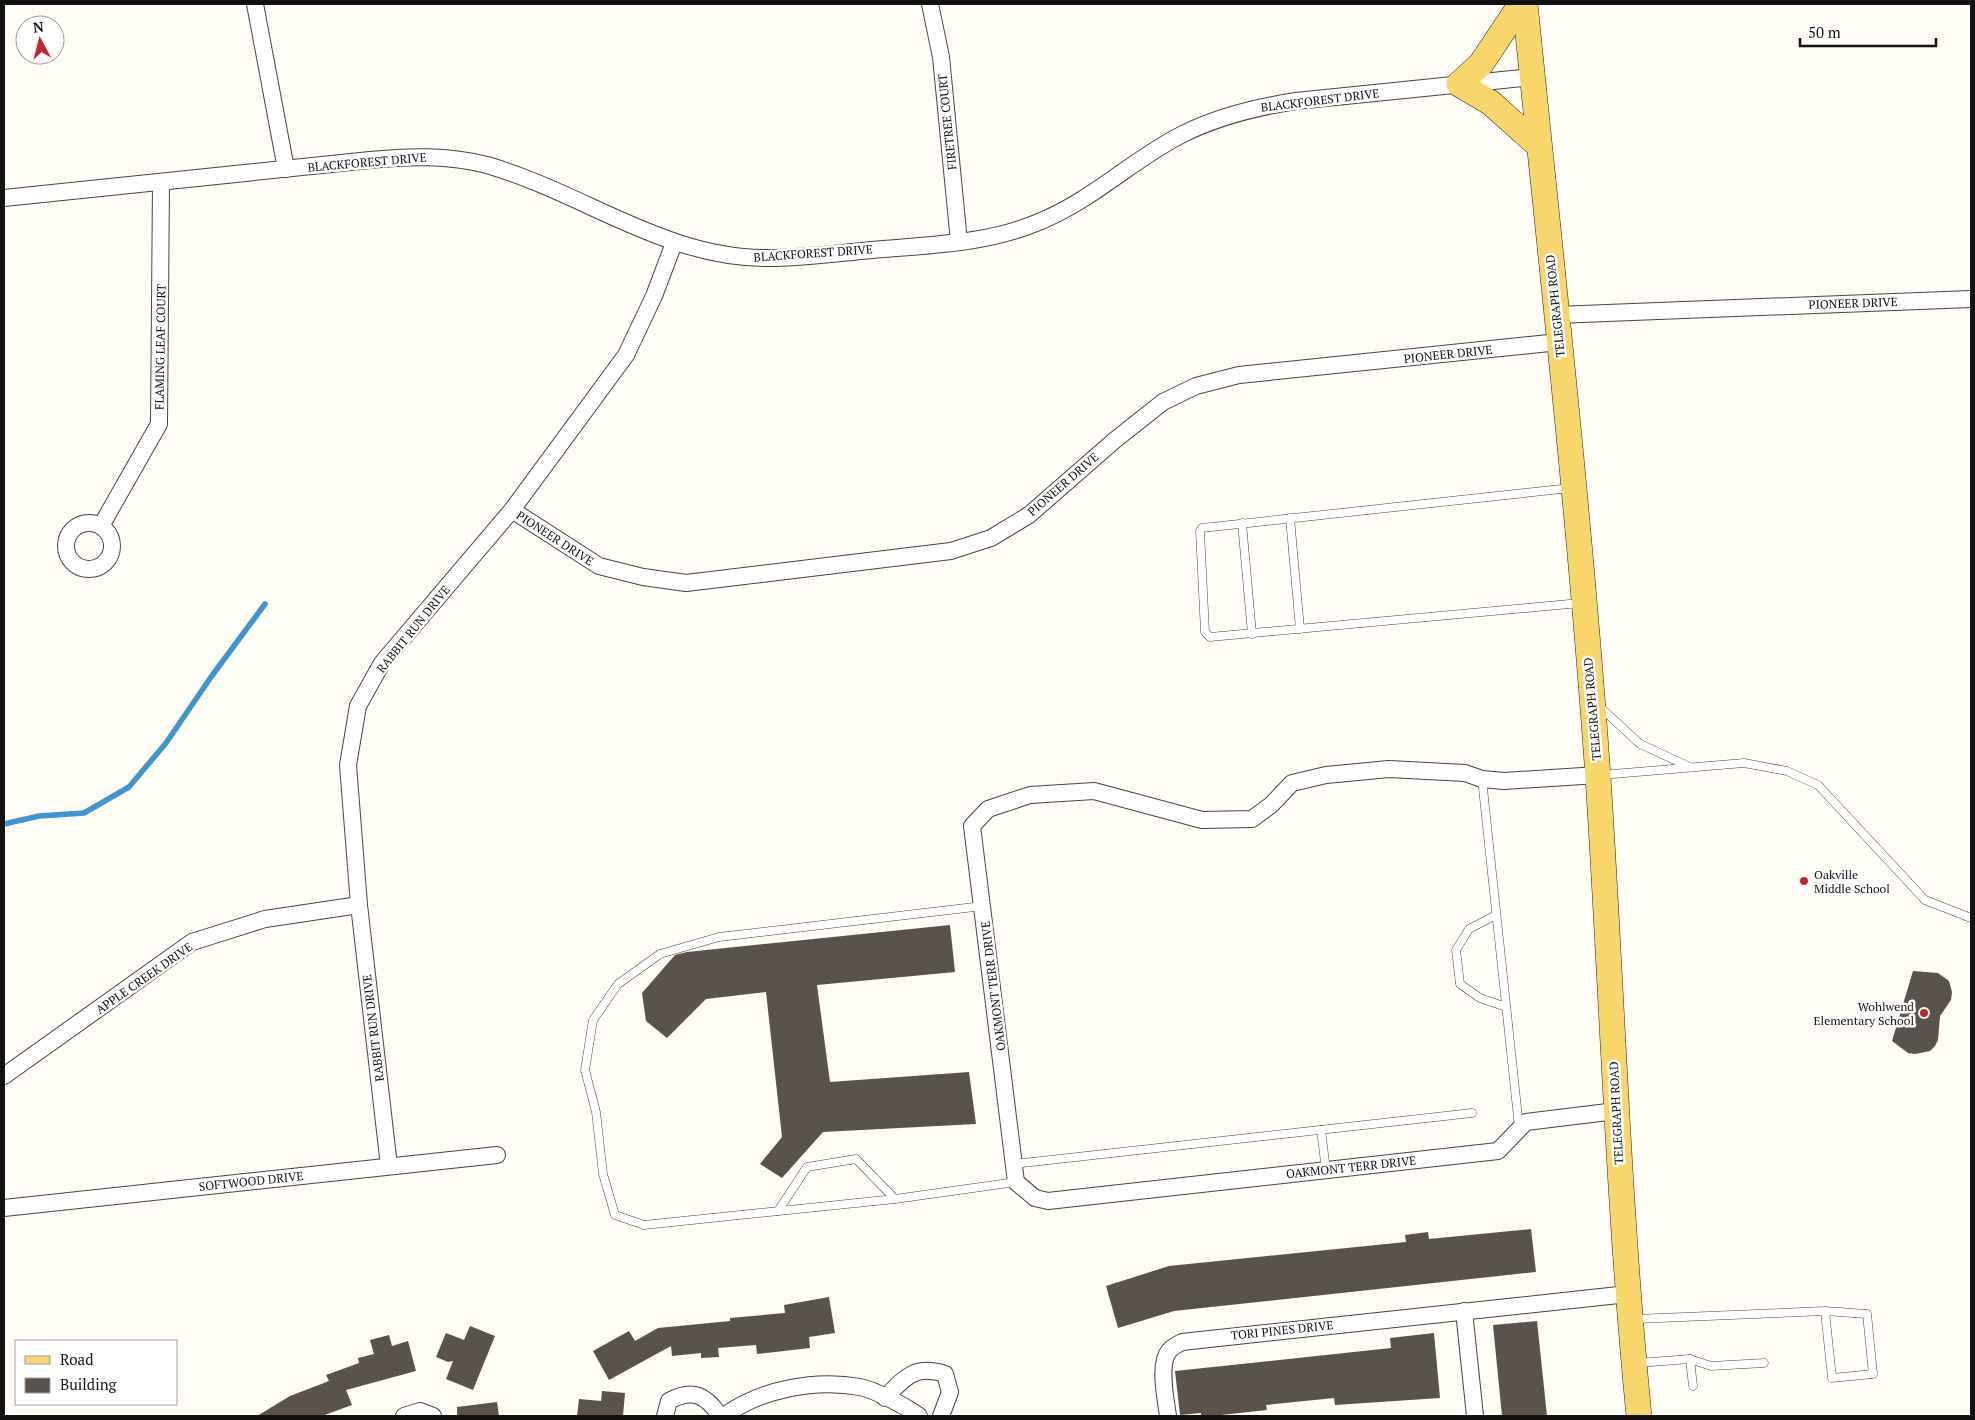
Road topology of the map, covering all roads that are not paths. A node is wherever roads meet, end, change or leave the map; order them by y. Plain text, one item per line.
1 (255, 4) edge
2 (930, 4) edge
3 (1523, 4) edge
4 (1532, 77) junction
5 (1459, 84) junction
6 (1539, 146) junction
7 (286, 169) junction
8 (161, 183) junction
9 (4, 198) edge
10 (959, 242) junction
11 (674, 243) junction
12 (1971, 299) edge
13 (1556, 315) junction
14 (1559, 342) junction
15 (1573, 488) junction
16 (512, 510) junction
17 (1290, 518) junction
18 (1242, 523) junction
19 (102, 526) dead end
20 (1583, 603) junction
21 (1300, 629) junction
22 (1252, 634) junction
23 (1592, 699) junction
24 (1692, 768) junction
25 (1598, 775) junction
26 (1482, 779) junction
27 (359, 905) junction
28 (983, 906) junction
29 (1496, 915) junction
30 (1971, 918) edge
31 (1506, 1007) junction
32 (4, 1076) edge
33 (1616, 1111) junction
34 (1472, 1113) dead end
35 (1519, 1129) junction
36 (1321, 1130) junction
37 (497, 1156) dead end
38 (1014, 1164) junction
39 (389, 1166) junction
40 (1326, 1170) junction
41 (1016, 1182) junction
42 (895, 1199) junction
43 (4, 1208) edge
44 (778, 1211) junction
45 (1628, 1294) junction
46 (1464, 1311) junction
47 (1825, 1311) junction
48 (1630, 1319) junction
49 (1690, 1359) junction
50 (1634, 1363) junction
51 (1764, 1363) dead end
52 (1693, 1386) dead end
53 (885, 1398) junction
54 (404, 1416) edge
55 (433, 1416) edge
56 (665, 1416) edge
57 (720, 1416) edge
58 (724, 1416) edge
59 (919, 1416) edge
60 (941, 1416) edge
61 (1168, 1416) edge
62 (1475, 1416) edge
63 (1639, 1416) edge

1 - 7 street
2 - 10 street, FIRETREE COURT
3 - 4 main road, TELEGRAPH ROAD
3 - 5 main road
4 - 5 street, BLACKFOREST DRIVE
4 - 6 main road, TELEGRAPH ROAD
5 - 6 main road
5 - 10 street, BLACKFOREST DRIVE
6 - 13 main road, TELEGRAPH ROAD
7 - 8 street, BLACKFOREST DRIVE
7 - 11 street, BLACKFOREST DRIVE
8 - 9 street, BLACKFOREST DRIVE
8 - 19 street, FLAMING LEAF COURT
10 - 11 street, BLACKFOREST DRIVE
11 - 16 street, RABBIT RUN DRIVE
12 - 13 street, PIONEER DRIVE
13 - 14 main road, TELEGRAPH ROAD
14 - 15 main road, TELEGRAPH ROAD
14 - 16 street, PIONEER DRIVE
15 - 17 lane
15 - 20 main road, TELEGRAPH ROAD
16 - 27 street, RABBIT RUN DRIVE
17 - 18 lane
17 - 21 lane
18 - 22 lane
18 - 22 lane
20 - 21 lane
20 - 23 main road, TELEGRAPH ROAD
21 - 22 lane
23 - 24 lane
23 - 25 main road, TELEGRAPH ROAD
24 - 25 lane
24 - 30 lane
25 - 26 street, OAKMONT TERR DRIVE
25 - 33 main road, TELEGRAPH ROAD
26 - 28 street, OAKMONT TERR DRIVE
26 - 29 lane
27 - 32 street, APPLE CREEK DRIVE
27 - 39 street, RABBIT RUN DRIVE
28 - 38 street, OAKMONT TERR DRIVE
28 - 44 lane
29 - 31 lane
29 - 31 lane
31 - 35 lane
33 - 35 street, OAKMONT TERR DRIVE
33 - 45 main road, TELEGRAPH ROAD
34 - 36 lane
35 - 40 street, OAKMONT TERR DRIVE
36 - 38 lane
36 - 40 lane
37 - 39 street, SOFTWOOD DRIVE
38 - 41 street, OAKMONT TERR DRIVE
39 - 43 street, SOFTWOOD DRIVE
40 - 41 street, OAKMONT TERR DRIVE
41 - 42 lane
42 - 44 lane
42 - 44 lane
45 - 46 street, TORI PINES DRIVE
45 - 48 main road, TELEGRAPH ROAD
46 - 61 street, TORI PINES DRIVE
46 - 62 street
47 - 47 lane
47 - 48 lane
48 - 50 main road, TELEGRAPH ROAD
49 - 50 lane
49 - 51 lane
49 - 52 lane
50 - 63 main road, TELEGRAPH ROAD
53 - 58 street
53 - 59 street
53 - 60 street
54 - 55 street
56 - 57 street

